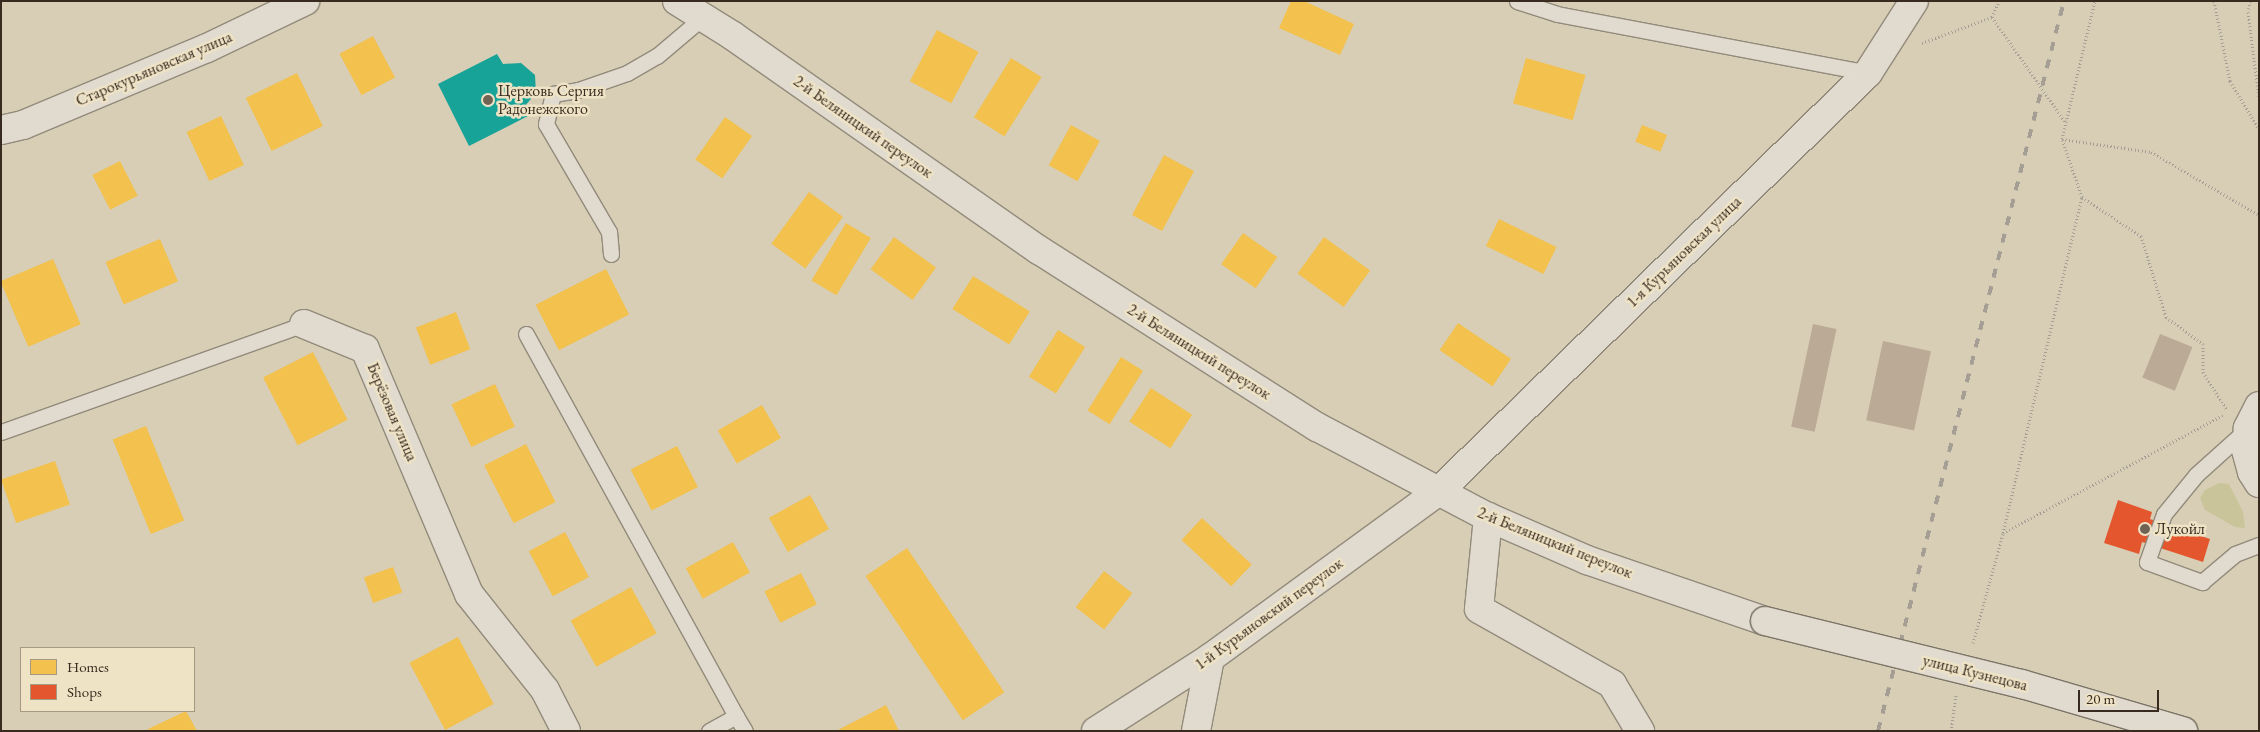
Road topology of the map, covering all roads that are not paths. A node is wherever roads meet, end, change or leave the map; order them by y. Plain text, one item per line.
1 (305, 1) edge
2 (677, 1) edge
3 (1517, 1) edge
4 (1914, 1) edge
5 (703, 18) junction
6 (1873, 66) junction
7 (1, 130) edge
8 (611, 254) dead end
9 (304, 324) joint
10 (526, 334) dead end
11 (2248, 413) edge
12 (1, 432) edge
13 (2259, 483) edge
14 (1439, 491) junction
15 (1488, 517) junction
16 (2259, 545) edge
17 (1765, 621) joint
18 (1210, 658) junction
19 (736, 716) junction
20 (566, 731) edge
21 (709, 731) edge
22 (745, 731) edge
23 (1096, 731) edge
24 (1196, 731) edge
25 (1640, 731) edge
26 (2183, 731) edge

1 - 7 main road, Старокурьяновская улица
2 - 5 main road, 2-й Беляницкий переулок
3 - 6 lane
4 - 6 main road, 1-я Курьяновская улица
5 - 8 lane
5 - 14 main road, 2-й Беляницкий переулок
6 - 14 main road, 1-я Курьяновская улица
9 - 12 lane, Берёзовая улица
9 - 20 main road, Берёзовая улица
10 - 19 lane
11 - 13 main road
11 - 16 lane
14 - 15 main road, 2-й Беляницкий переулок
14 - 18 main road, 1-й Курьяновский переулок
15 - 17 main road, 2-й Беляницкий переулок
15 - 25 main road
17 - 26 main road, улица Кузнецова, bridge
18 - 23 main road, 1-й Курьяновский переулок
18 - 24 main road
19 - 21 lane
19 - 22 lane

